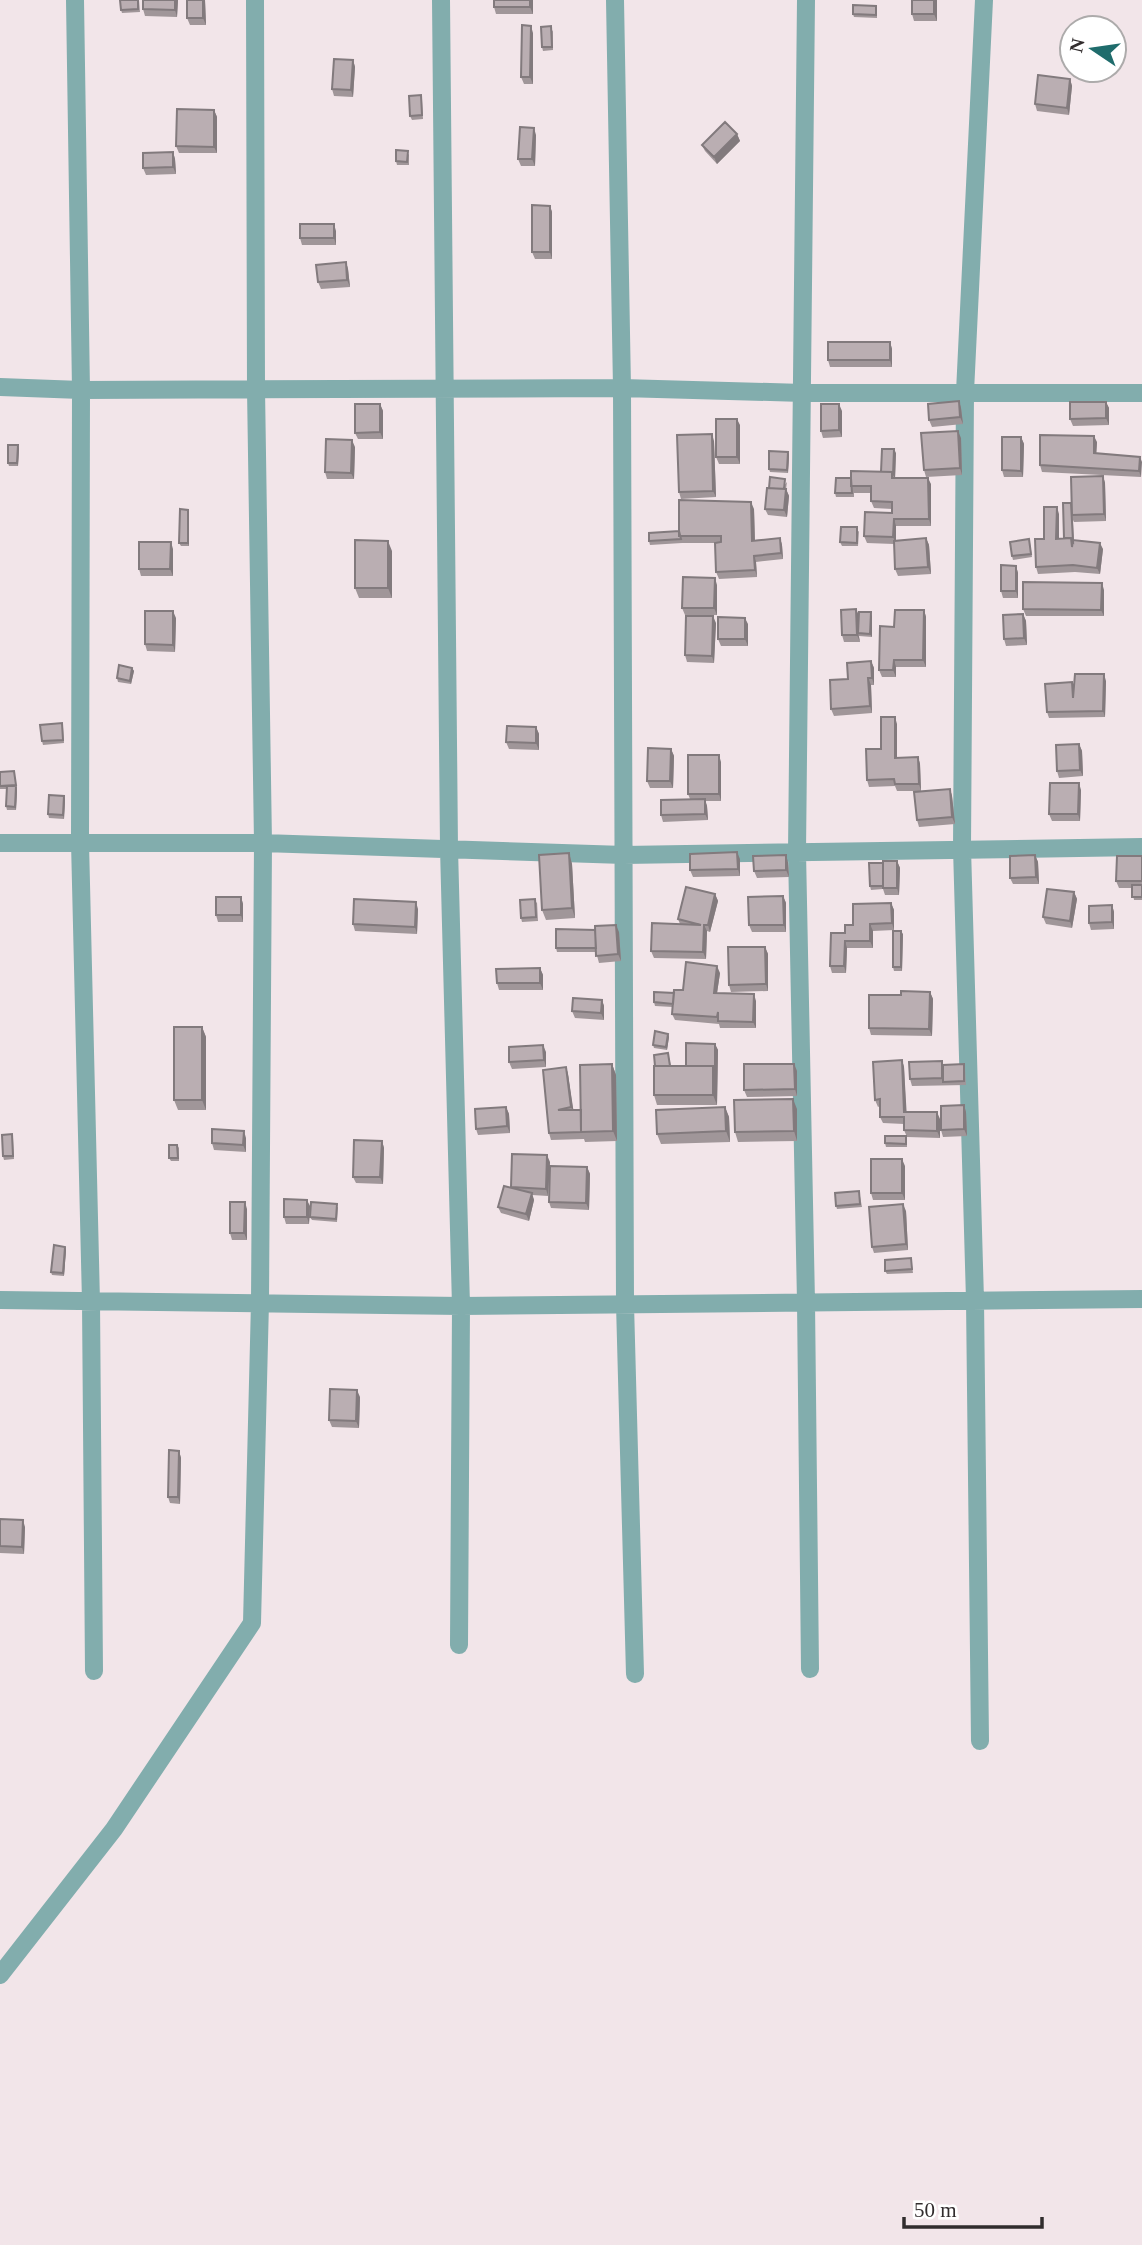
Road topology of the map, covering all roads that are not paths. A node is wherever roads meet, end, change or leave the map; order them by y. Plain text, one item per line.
1 (75, 0) edge
2 (255, 0) edge
3 (441, 0) edge
4 (615, 0) edge
5 (806, 0) edge
6 (984, 0) edge
7 (0, 387) edge
8 (444, 388) junction
9 (622, 388) junction
10 (256, 389) junction
11 (81, 390) junction
12 (965, 392) junction
13 (803, 393) junction
14 (1142, 393) edge
15 (80, 842) junction
16 (0, 843) edge
17 (263, 843) junction
18 (1142, 847) edge
19 (449, 848) junction
20 (962, 848) junction
21 (797, 852) junction
22 (624, 855) junction
23 (1142, 1298) edge
24 (0, 1300) edge
25 (975, 1300) junction
26 (90, 1302) junction
27 (806, 1302) junction
28 (260, 1303) junction
29 (625, 1304) junction
30 (461, 1306) junction
31 (458, 1645) dead end
32 (810, 1670) dead end
33 (94, 1671) dead end
34 (635, 1674) dead end
35 (980, 1741) dead end
36 (0, 1975) edge

1 - 11 street
2 - 10 street
3 - 8 street
4 - 9 street
5 - 13 street
6 - 12 street
7 - 11 street
8 - 9 street
8 - 10 street
8 - 19 street
9 - 13 street
9 - 22 street
10 - 11 street
10 - 17 street
11 - 15 street
12 - 13 street
12 - 14 street
12 - 20 street
13 - 21 street
15 - 16 street
15 - 17 street
15 - 26 street
17 - 19 street
17 - 28 street
18 - 20 street
19 - 22 street
19 - 30 street
20 - 21 street
20 - 25 street
21 - 22 street
21 - 27 street
22 - 29 street
23 - 25 street
24 - 26 street
25 - 27 street
25 - 35 street
26 - 28 street
26 - 33 street
27 - 29 street
27 - 32 street
28 - 30 street
28 - 36 street
29 - 30 street
29 - 34 street
30 - 31 street

